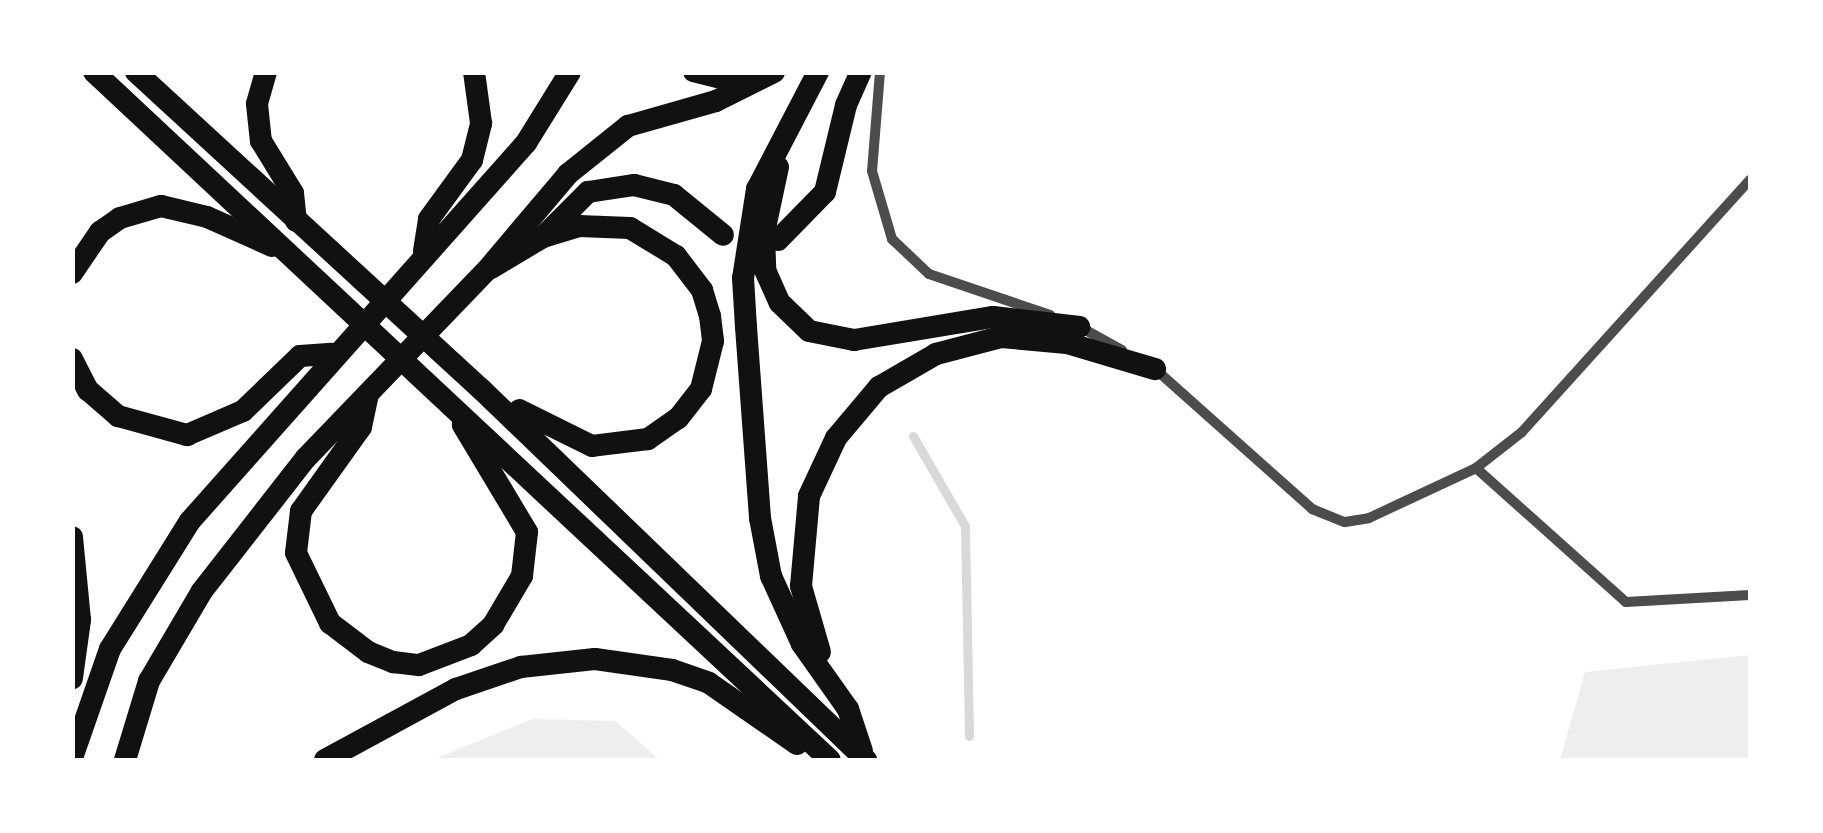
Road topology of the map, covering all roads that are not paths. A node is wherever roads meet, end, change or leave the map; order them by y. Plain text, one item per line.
1 (94, 72) edge
2 (136, 72) edge
3 (266, 72) edge
4 (474, 72) edge
5 (570, 72) edge
6 (692, 72) edge
7 (757, 72) edge
8 (774, 72) edge
9 (818, 72) edge
10 (860, 72) edge
11 (880, 72) edge
12 (788, 122) junction
13 (1750, 180) edge
14 (296, 221) junction
15 (722, 235) dead end
16 (543, 236) junction
17 (778, 240) dead end
18 (278, 248) junction
19 (424, 251) junction
20 (487, 270) junction
21 (72, 273) edge
22 (1079, 327) junction
23 (332, 354) junction
24 (72, 359) edge
25 (1156, 369) junction
26 (481, 389) junction
27 (368, 393) junction
28 (460, 417) junction
29 (1476, 468) junction
30 (72, 538) edge
31 (1750, 595) edge
32 (72, 678) edge
33 (848, 709) junction
34 (72, 758) edge
35 (126, 760) edge
36 (325, 760) edge
37 (826, 760) edge
38 (866, 760) edge

1 - 18 highway
2 - 14 highway
3 - 14 highway
4 - 19 highway
5 - 19 highway
6 - 7 main road
8 - 20 highway
9 - 12 highway
10 - 17 highway
11 - 22 street
12 - 22 highway
12 - 33 highway
13 - 29 street
14 - 26 highway
15 - 16 highway
16 - 20 highway
16 - 26 highway
18 - 21 highway
18 - 28 highway
19 - 23 highway
20 - 27 highway
22 - 25 street
23 - 24 highway
23 - 34 highway
25 - 29 street
25 - 33 highway
26 - 38 highway
27 - 28 highway
27 - 35 highway
28 - 37 highway
29 - 31 street
30 - 32 highway
33 - 38 highway
36 - 37 highway

